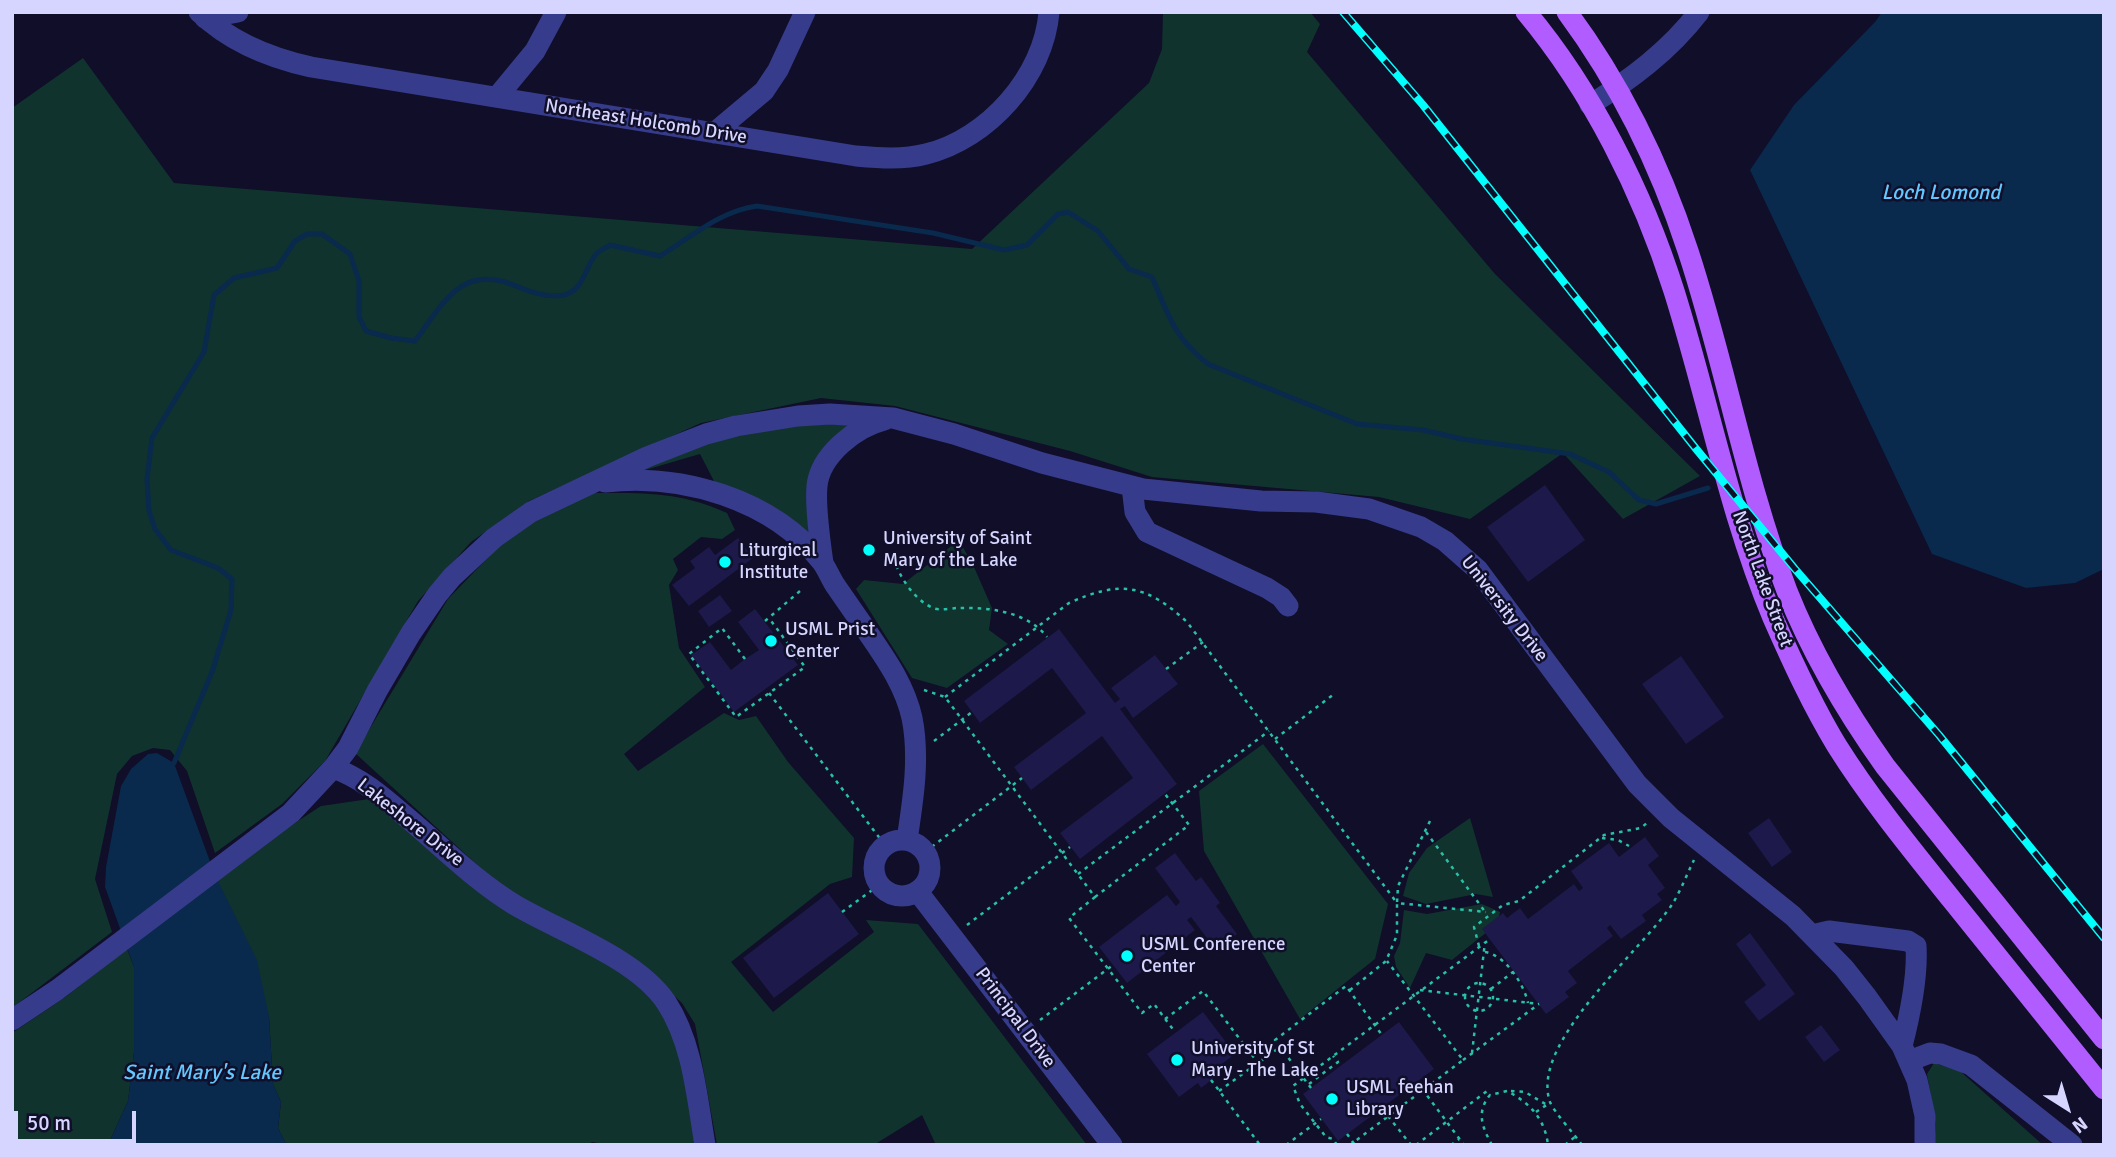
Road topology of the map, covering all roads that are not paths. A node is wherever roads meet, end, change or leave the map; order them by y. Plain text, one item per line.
1 (238, 12) edge
2 (556, 12) edge
3 (805, 12) edge
4 (1527, 12) edge
5 (1567, 12) edge
6 (1699, 12) edge
7 (202, 15) edge
8 (1048, 20) edge
9 (1617, 88) junction
10 (497, 97) junction
11 (1590, 105) junction
12 (714, 133) junction
13 (893, 418) junction
14 (592, 484) junction
15 (1132, 487) junction
16 (822, 563) junction
17 (1288, 606) dead end
18 (333, 768) junction
19 (907, 840) junction
20 (918, 892) junction
21 (1812, 934) junction
22 (12, 1020) edge
23 (2104, 1038) edge
24 (1905, 1054) junction
25 (2104, 1089) edge
26 (705, 1145) edge
27 (1112, 1145) edge
28 (1925, 1145) edge
29 (2072, 1145) edge

1 - 7 street
2 - 10 street
3 - 12 street
4 - 11 main road, North Lake Street
5 - 9 main road, North Lake Street
6 - 9 street
7 - 10 street, Northeast Holcomb Drive
8 - 12 street, Northeast Holcomb Drive
9 - 11 street
9 - 23 main road, North Lake Street
10 - 12 street, Northeast Holcomb Drive
11 - 25 main road, North Lake Street
13 - 14 street, University Drive
13 - 15 street, University Drive
13 - 16 street
14 - 16 street
14 - 18 street, University Drive
15 - 17 street
15 - 21 street, University Drive
16 - 19 street
18 - 22 street
18 - 26 street, Lakeshore Drive
19 - 20 street
19 - 20 street
20 - 27 street, Principal Drive
21 - 24 street, University Drive
21 - 24 street
24 - 28 street
24 - 29 street

